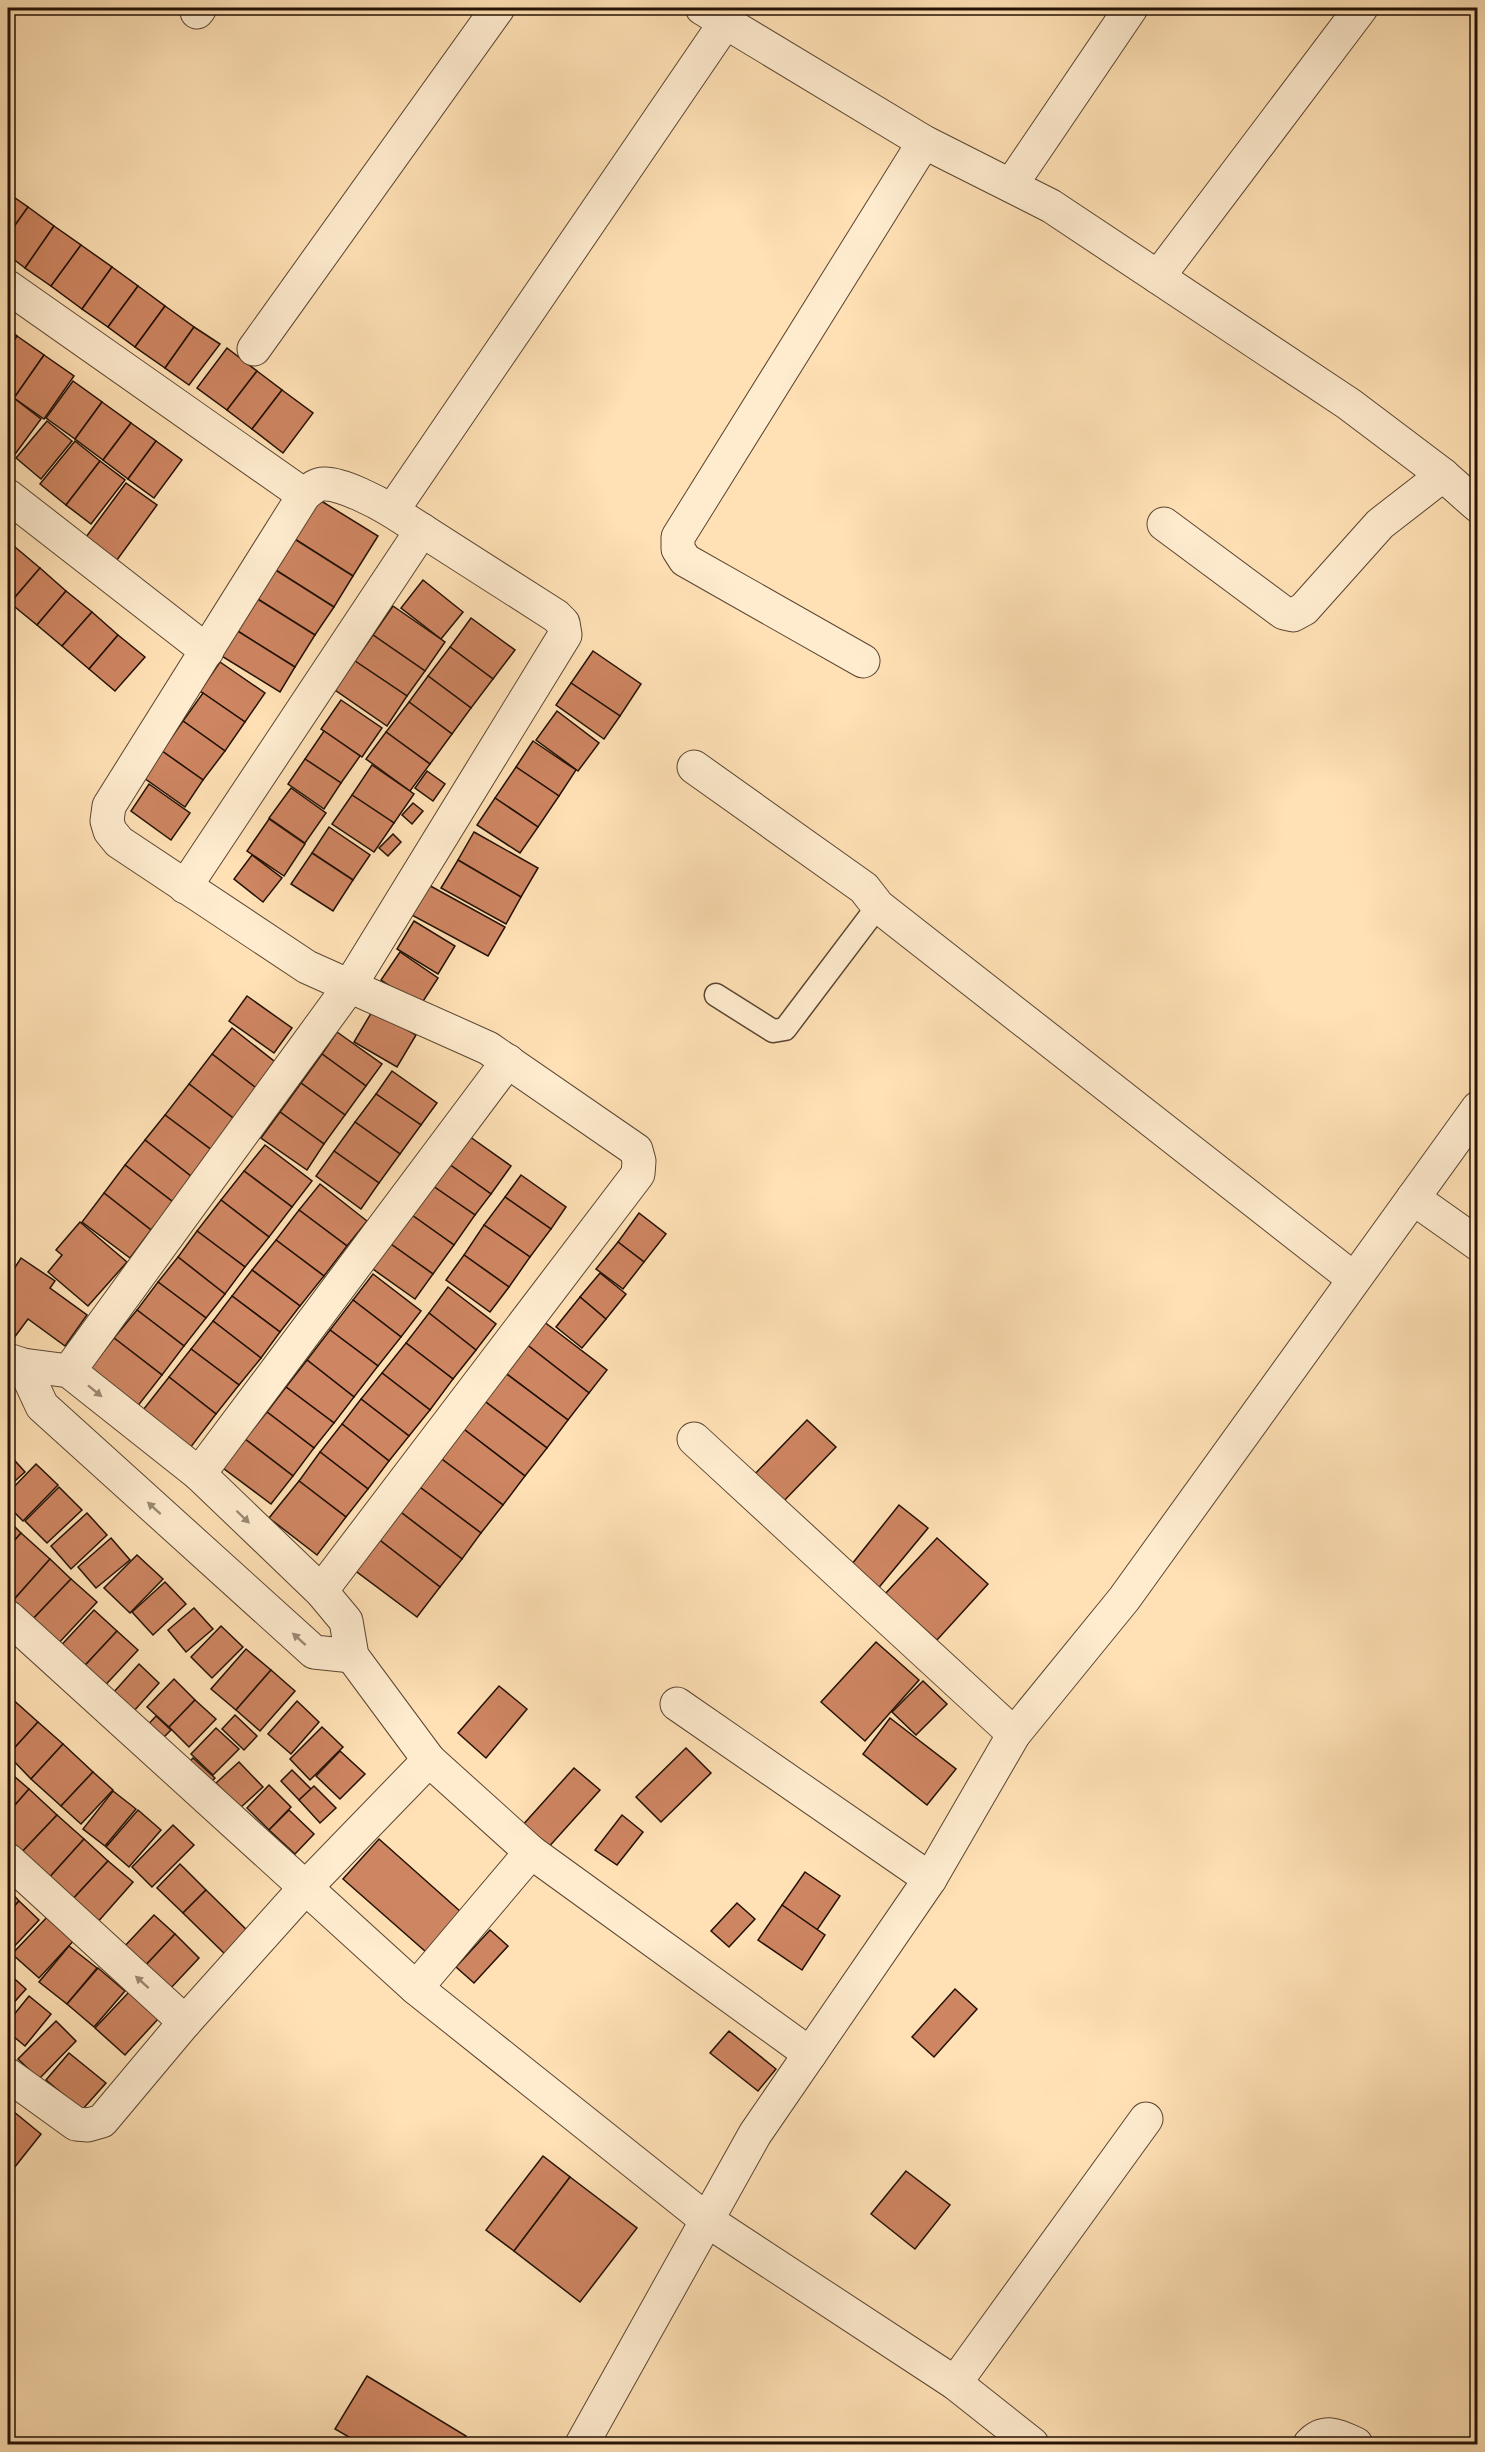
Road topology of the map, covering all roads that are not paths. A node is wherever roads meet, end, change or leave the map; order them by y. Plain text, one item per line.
1 (498, 8) edge
2 (1131, 8) edge
3 (1361, 8) edge
4 (713, 15) edge
5 (924, 142) junction
6 (1011, 185) junction
7 (1158, 277) junction
8 (8, 286) edge
9 (254, 348) dead end
10 (1443, 475) junction
11 (304, 495) junction
12 (8, 496) edge
13 (1478, 506) edge
14 (392, 511) junction
15 (1164, 524) dead end
16 (422, 530) junction
17 (207, 651) junction
18 (863, 661) dead end
19 (694, 767) dead end
20 (184, 887) junction
21 (878, 906) junction
22 (349, 987) junction
23 (716, 995) dead end
24 (508, 1061) junction
25 (1478, 1108) edge
26 (1413, 1197) junction
27 (1478, 1244) edge
28 (1354, 1279) junction
29 (15, 1362) edge
30 (69, 1371) junction
31 (694, 1439) dead end
32 (199, 1474) junction
33 (321, 1591) junction
34 (8, 1617) edge
35 (352, 1656) junction
36 (677, 1704) dead end
37 (1014, 1734) junction
38 (429, 1760) junction
39 (531, 1852) junction
40 (8, 1860) edge
41 (930, 1879) junction
42 (306, 1887) junction
43 (416, 1988) junction
44 (185, 2022) junction
45 (810, 2054) junction
46 (8, 2075) edge
47 (1146, 2119) dead end
48 (708, 2220) junction
49 (955, 2383) junction
50 (582, 2445) edge
51 (1032, 2445) edge
52 (1310, 2445) edge
53 (1356, 2445) edge

1 - 9 street
2 - 6 street
3 - 7 street
4 - 5 street
4 - 14 street
5 - 6 street
5 - 18 street
6 - 7 street
7 - 10 street
8 - 11 street
10 - 13 street
10 - 15 street
11 - 14 street
11 - 17 street
12 - 17 street
14 - 16 street
16 - 20 street
16 - 22 street
17 - 20 street
19 - 21 street
20 - 22 street
21 - 23 lane
21 - 28 street
22 - 24 street
22 - 30 street
24 - 32 street
24 - 33 street
25 - 26 street
26 - 27 street
26 - 28 street
28 - 37 street
29 - 30 street
35 -> 29 street
30 -> 32 street
31 - 37 street
32 -> 33 street
33 - 35 street
34 - 42 street
35 - 38 street
36 - 41 street
37 - 41 street
38 - 39 street
38 - 42 street
39 - 43 street
39 - 45 street
44 -> 40 street
41 - 45 street
42 - 43 street
42 - 44 street
43 - 48 street
44 - 46 street
45 - 48 street
47 - 49 street
48 - 49 street
48 - 50 street
49 - 51 street
52 - 53 street

